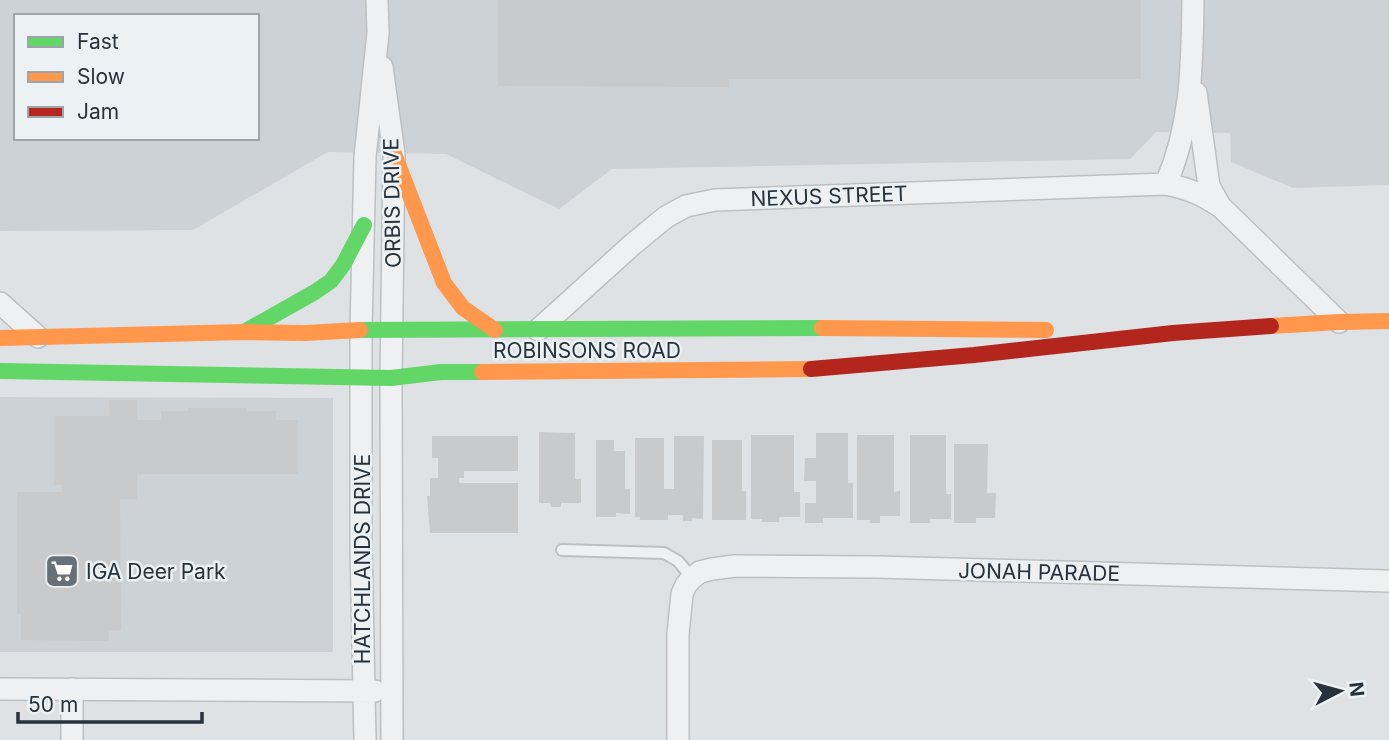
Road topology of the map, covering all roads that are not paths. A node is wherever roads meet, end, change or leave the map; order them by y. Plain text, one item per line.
1 (377, 0) edge
2 (1193, 0) edge
3 (378, 33) junction
4 (1192, 70) junction
5 (394, 153) junction
6 (1166, 184) junction
7 (1221, 207) junction
8 (364, 225) junction
9 (0, 303) edge
10 (1389, 321) edge
11 (1339, 322) junction
12 (361, 330) junction
13 (495, 330) junction
14 (538, 330) junction
15 (392, 331) junction
16 (244, 332) junction
17 (1173, 333) junction
18 (38, 337) junction
19 (0, 338) edge
20 (0, 371) edge
21 (362, 377) junction
22 (391, 378) junction
23 (562, 550) dead end
24 (692, 578) junction
25 (1389, 581) edge
26 (0, 689) edge
27 (72, 689) junction
28 (363, 691) junction
29 (391, 691) junction
30 (72, 740) edge
31 (365, 740) edge
32 (392, 740) edge
33 (678, 740) edge

1 - 3 street, ORBIS DRIVE
2 - 4 street, NEXUS STREET
3 - 5 street, ORBIS DRIVE
3 - 8 street, ORBIS DRIVE
4 - 6 street, NEXUS STREET
4 - 7 street, NEXUS STREET
5 - 13 main road
5 - 15 street, ORBIS DRIVE
6 - 7 street, NEXUS STREET
6 - 14 street, NEXUS STREET
7 - 11 street, NEXUS STREET
8 - 12 street, ORBIS DRIVE
8 - 16 main road
9 - 18 street
10 - 11 main road, ROBINSONS ROAD
11 - 17 main road, ROBINSONS ROAD
12 - 15 main road, ROBINSONS ROAD
12 - 16 main road, ROBINSONS ROAD
12 - 21 street, ORBIS DRIVE
13 - 14 main road, ROBINSONS ROAD
13 - 15 main road, ROBINSONS ROAD
14 - 17 main road, ROBINSONS ROAD
15 - 22 street, ORBIS DRIVE
16 - 18 main road, ROBINSONS ROAD
17 - 22 main road, ROBINSONS ROAD
18 - 19 main road, ROBINSONS ROAD
20 - 21 main road, ROBINSONS ROAD
21 - 22 main road, ROBINSONS ROAD
21 - 28 street, HATCHLANDS DRIVE
22 - 29 street, HATCHLANDS DRIVE
23 - 24 lane
24 - 25 street, JONAH PARADE
24 - 33 street
26 - 27 street
27 - 28 street
27 - 30 street
28 - 29 street
28 - 31 street, HATCHLANDS DRIVE
29 - 32 street, HATCHLANDS DRIVE

